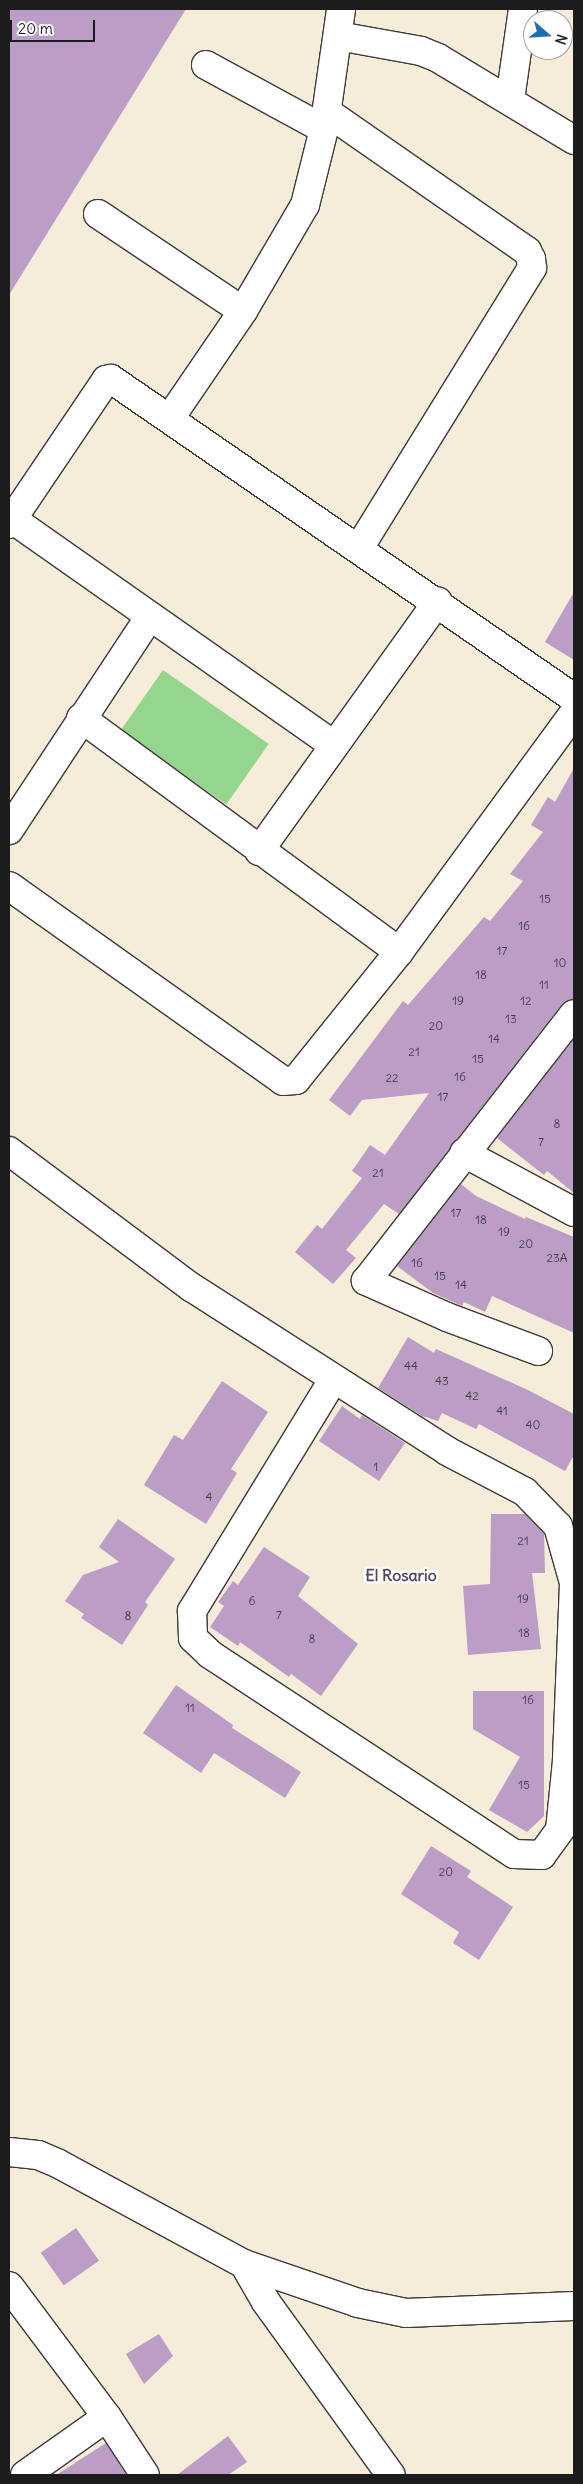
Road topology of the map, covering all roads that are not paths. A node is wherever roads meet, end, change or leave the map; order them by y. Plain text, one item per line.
1 (341, 9) edge
2 (523, 9) edge
3 (338, 36) junction
4 (206, 66) dead end
5 (510, 100) junction
6 (326, 120) junction
7 (574, 140) edge
8 (98, 214) dead end
9 (243, 311) junction
10 (170, 418) junction
11 (10, 522) edge
12 (359, 548) junction
13 (438, 601) junction
14 (150, 616) junction
15 (574, 698) edge
16 (574, 713) edge
17 (81, 718) junction
18 (334, 745) junction
19 (9, 830) edge
20 (259, 851) junction
21 (9, 886) edge
22 (399, 952) junction
23 (574, 1014) edge
24 (9, 1152) edge
25 (464, 1153) junction
26 (574, 1212) edge
27 (538, 1351) dead end
28 (333, 1380) junction
29 (9, 2152) edge
30 (244, 2264) junction
31 (9, 2286) edge
32 (574, 2306) edge
33 (107, 2417) junction
34 (24, 2475) edge
35 (145, 2475) edge
36 (390, 2475) edge

1 - 3 street
2 - 5 street
3 - 5 street
3 - 6 street
4 - 6 street
5 - 7 street
6 - 9 street
6 - 12 street
8 - 9 street
9 - 10 street
10 - 11 street
10 - 12 street
11 - 14 street
12 - 13 street
13 - 15 street
13 - 18 street
14 - 17 street
14 - 18 street
16 - 22 street
17 - 19 street
17 - 20 street
18 - 20 street
20 - 22 street
21 - 22 street
23 - 25 street
24 - 28 street
25 - 26 street
25 - 27 street
28 - 28 street
29 - 30 street
30 - 32 street
30 - 36 street
31 - 33 street
33 - 34 street
33 - 35 street

